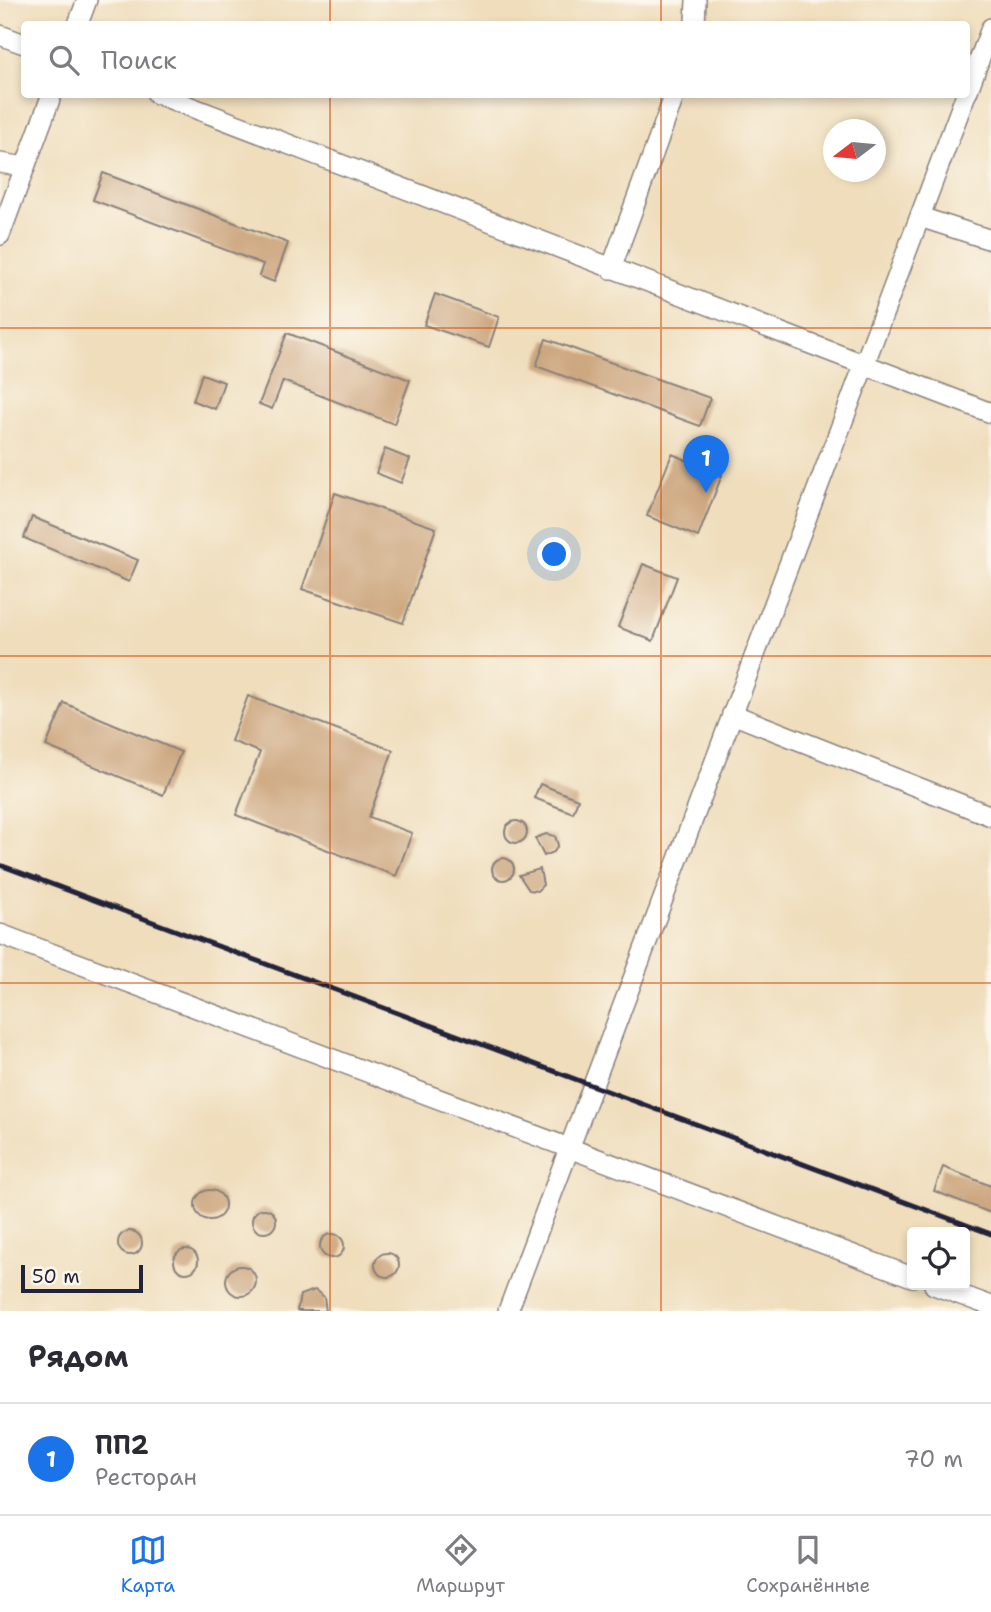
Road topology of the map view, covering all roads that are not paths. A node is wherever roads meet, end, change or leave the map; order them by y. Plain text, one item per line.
1 (88, 0) edge
2 (696, 0) edge
3 (79, 21) edge
4 (695, 21) edge
5 (991, 28) edge
6 (0, 35) edge
7 (21, 43) edge
8 (970, 83) edge
9 (51, 98) edge
10 (167, 98) edge
11 (674, 98) edge
12 (965, 98) edge
13 (0, 163) edge
14 (25, 167) junction
15 (920, 217) junction
16 (0, 235) edge
17 (991, 240) edge
18 (611, 269) junction
19 (864, 366) junction
20 (991, 413) edge
21 (732, 714) junction
22 (991, 816) edge
23 (0, 934) edge
24 (569, 1147) junction
25 (907, 1274) edge
26 (948, 1290) edge
27 (991, 1306) edge
28 (508, 1311) edge

1 - 3 lane
2 - 4 lane
5 - 8 lane
6 - 7 lane
9 - 14 lane
10 - 18 lane
11 - 18 lane
12 - 15 lane
13 - 14 lane
14 - 16 lane
15 - 17 lane
15 - 19 lane
18 - 19 lane
19 - 20 lane
19 - 21 lane
21 - 22 lane
21 - 24 lane
23 - 24 lane
24 - 25 lane
24 - 28 lane
26 - 27 lane

